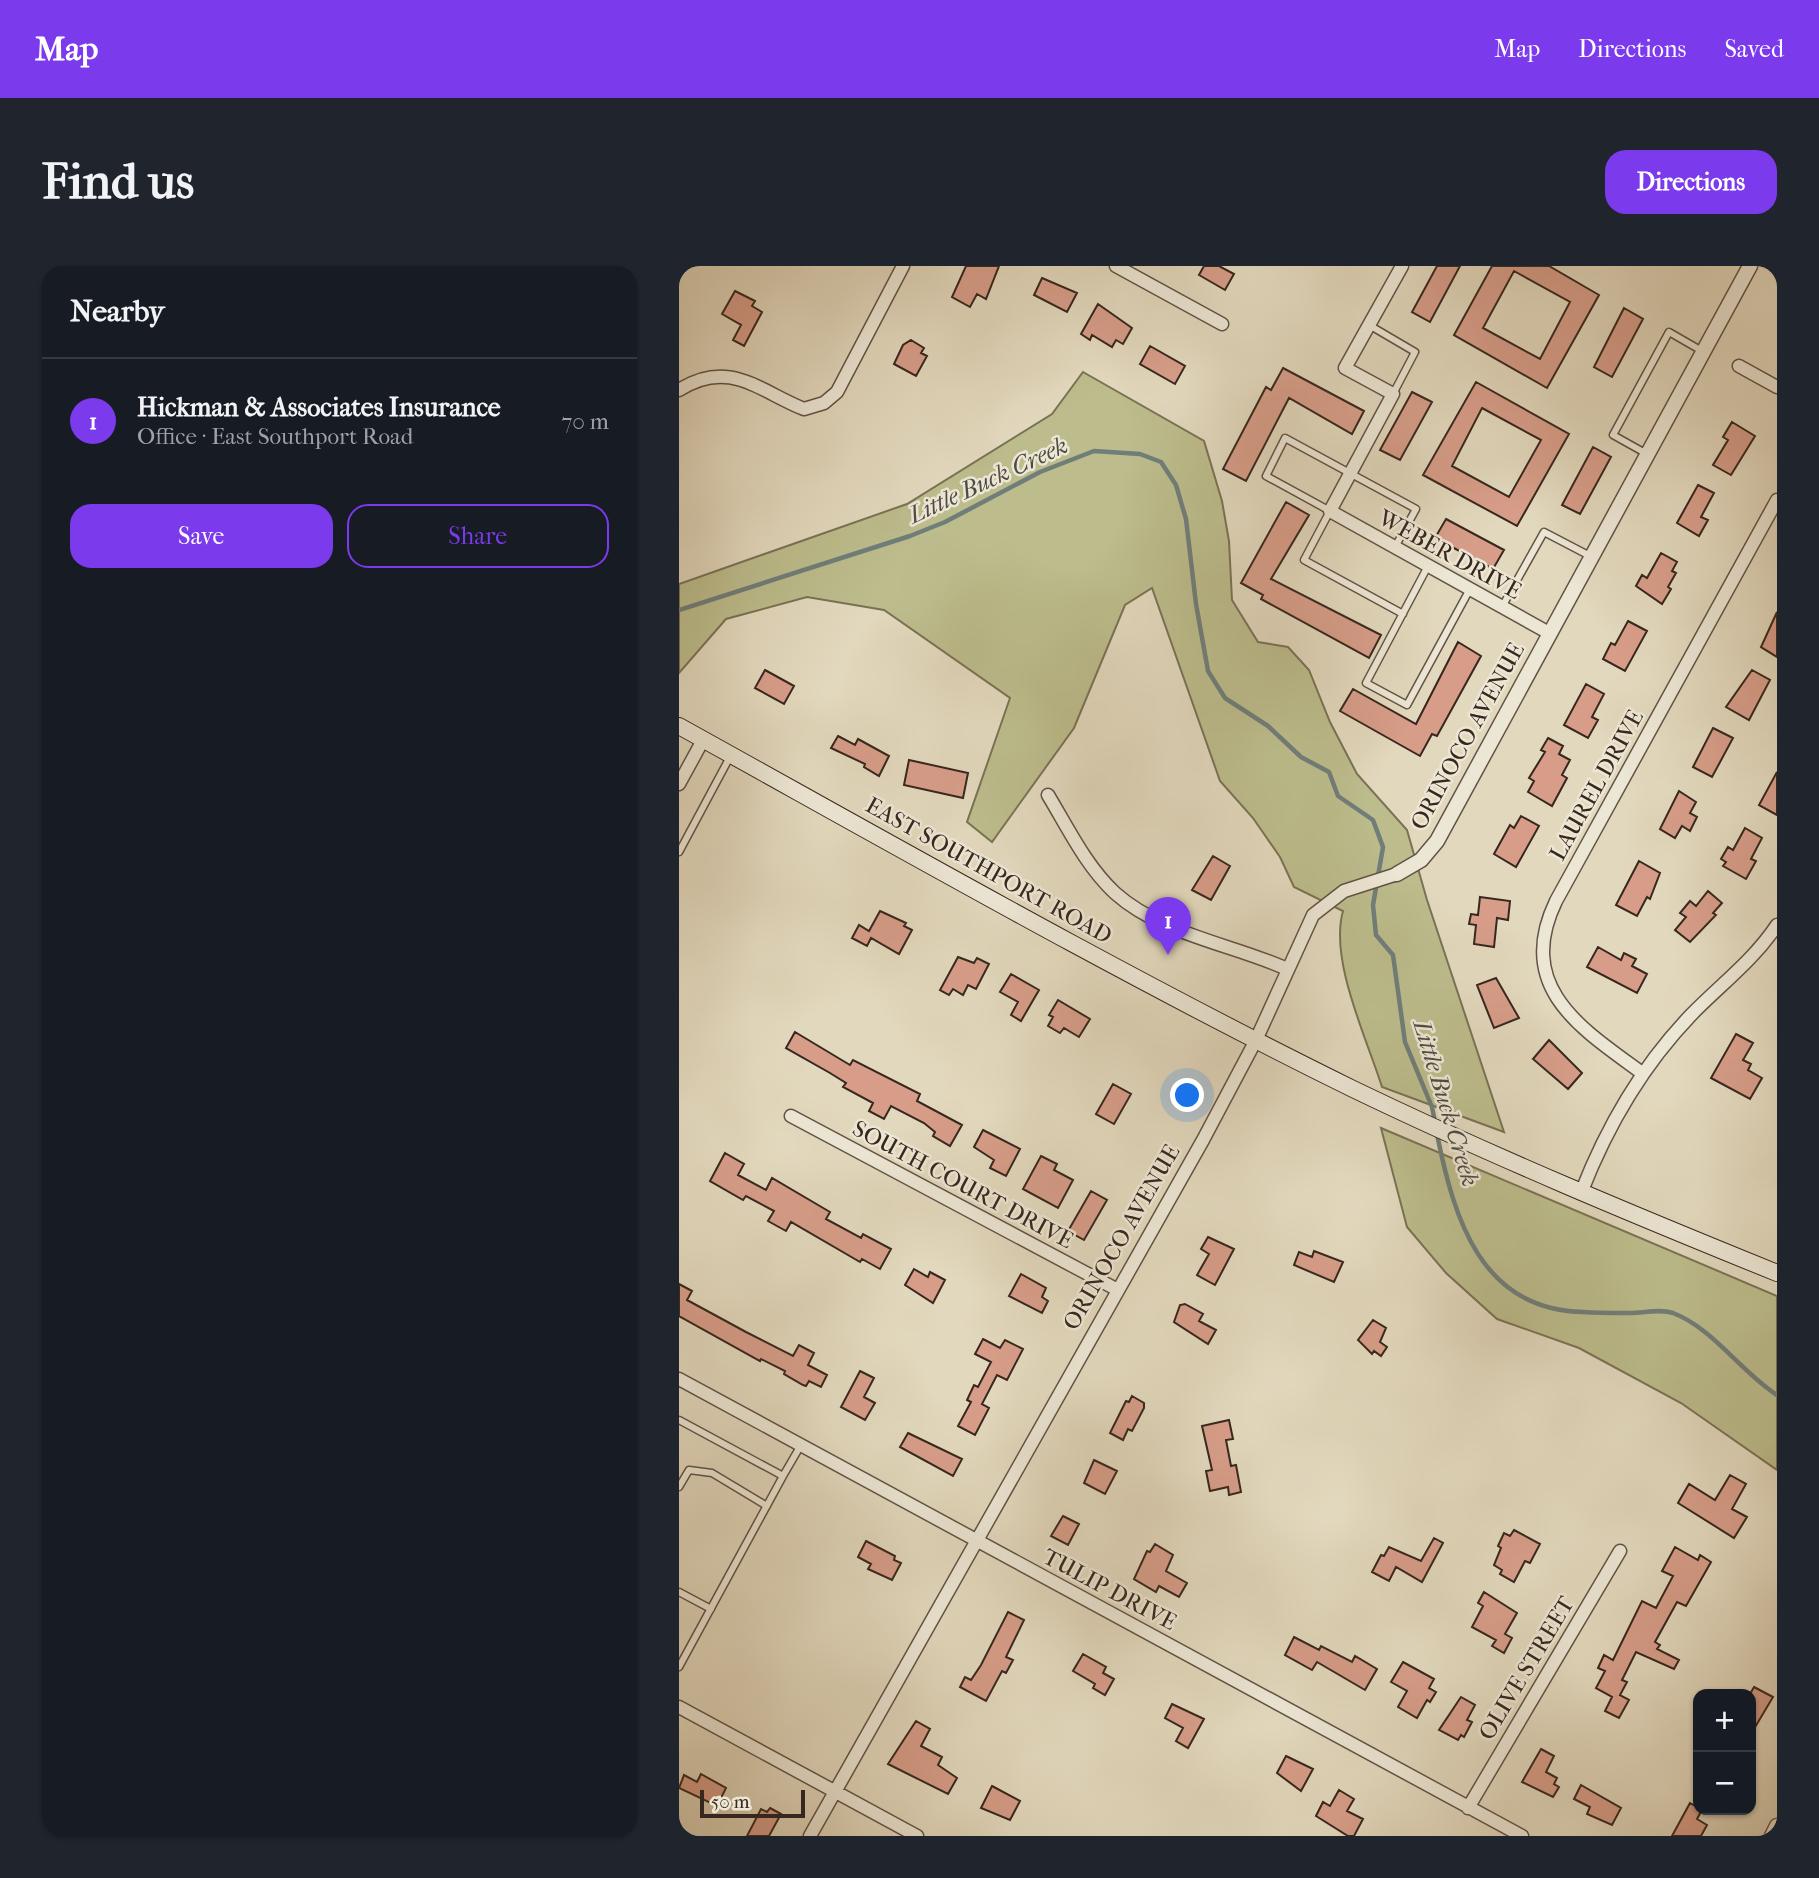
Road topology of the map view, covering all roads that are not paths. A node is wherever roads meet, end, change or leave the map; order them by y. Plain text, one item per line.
1 (903, 266) edge
2 (1116, 266) edge
3 (1402, 266) edge
4 (1750, 266) edge
5 (1137, 271) edge
6 (1222, 324) dead end
7 (1369, 325) junction
8 (1704, 351) junction
9 (1739, 366) dead end
10 (1777, 387) edge
11 (679, 390) edge
12 (1392, 394) junction
13 (1647, 454) junction
14 (1350, 473) junction
15 (1777, 500) edge
16 (1330, 511) junction
17 (1395, 547) junction
18 (1591, 557) junction
19 (1428, 566) junction
20 (1470, 589) junction
21 (1502, 607) junction
22 (1403, 614) junction
23 (1549, 633) junction
24 (679, 726) edge
25 (703, 740) junction
26 (731, 755) junction
27 (679, 784) edge
28 (1048, 796) dead end
29 (679, 852) edge
30 (1398, 874) joint
31 (1777, 925) edge
32 (1287, 969) junction
33 (1256, 1040) junction
34 (1643, 1073) junction
35 (791, 1116) dead end
36 (1581, 1193) junction
37 (1777, 1273) edge
38 (1116, 1289) junction
39 (679, 1379) edge
40 (679, 1420) edge
41 (801, 1446) junction
42 (783, 1476) junction
43 (679, 1487) edge
44 (767, 1506) junction
45 (974, 1540) junction
46 (1620, 1551) dead end
47 (679, 1591) edge
48 (711, 1609) junction
49 (679, 1650) edge
50 (686, 1654) junction
51 (679, 1667) edge
52 (679, 1707) edge
53 (835, 1791) junction
54 (1468, 1808) junction
55 (1777, 1826) edge
56 (810, 1836) edge
57 (917, 1836) edge
58 (1522, 1836) edge
59 (1772, 1836) edge

1 - 11 street
2 - 5 street
3 - 7 street
4 - 8 street, ORINOCO AVENUE
5 - 6 street
7 - 12 lane
7 - 12 street
8 - 13 street, ORINOCO AVENUE
8 - 13 lane
9 - 10 street
12 - 14 street
13 - 18 street, ORINOCO AVENUE
14 - 16 street
14 - 16 lane
14 - 17 lane
15 - 34 street, LAUREL DRIVE
16 - 17 street, WEBER DRIVE
16 - 22 lane
17 - 19 street, WEBER DRIVE
18 - 21 lane
18 - 23 street, ORINOCO AVENUE
19 - 20 street, WEBER DRIVE
19 - 22 lane
20 - 21 street, WEBER DRIVE
20 - 22 lane
21 - 23 street, WEBER DRIVE
23 - 30 street, ORINOCO AVENUE
24 - 25 main road, EAST SOUTHPORT ROAD
25 - 26 main road, EAST SOUTHPORT ROAD
25 - 27 street
26 - 29 lane
26 - 33 main road, EAST SOUTHPORT ROAD
28 - 32 street
30 - 32 street, ORINOCO AVENUE
31 - 34 street
32 - 33 street, ORINOCO AVENUE
33 - 36 main road, EAST SOUTHPORT ROAD
33 - 38 street, ORINOCO AVENUE
34 - 36 street
35 - 38 street, SOUTH COURT DRIVE
36 - 37 main road, EAST SOUTHPORT ROAD
38 - 45 street, ORINOCO AVENUE
39 - 41 street, TULIP DRIVE
40 - 42 lane
41 - 42 lane
41 - 45 street, TULIP DRIVE
42 - 44 lane
43 - 44 lane
44 - 48 lane
45 - 53 street, ORINOCO AVENUE
45 - 54 street, TULIP DRIVE
46 - 54 street, OLIVE STREET
47 - 48 lane
48 - 50 lane
49 - 50 lane
50 - 51 lane
52 - 53 street
53 - 56 street, ORINOCO AVENUE
53 - 57 street
54 - 58 street, TULIP DRIVE
55 - 59 street

